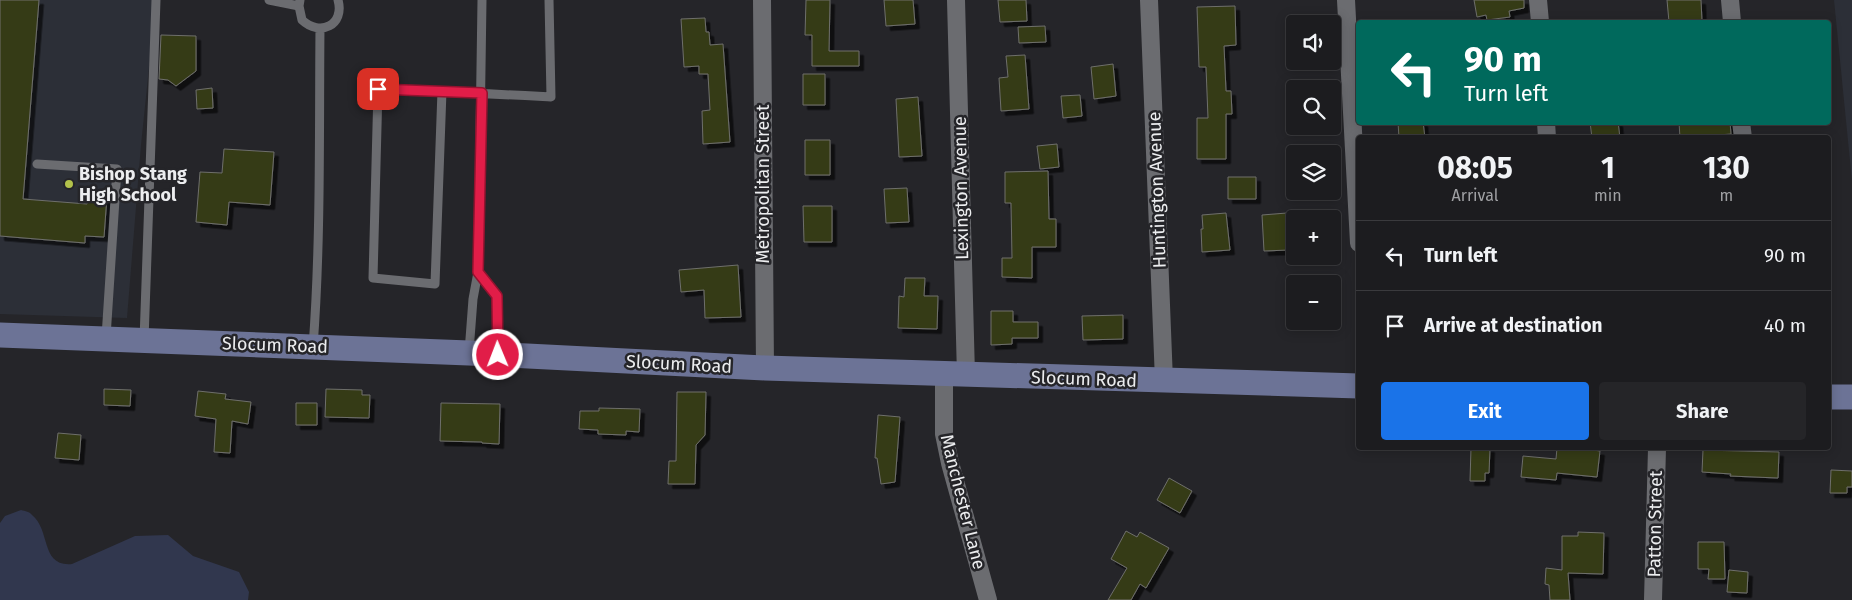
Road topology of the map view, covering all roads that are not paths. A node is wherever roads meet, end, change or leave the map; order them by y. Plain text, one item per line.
1 (156, 0) edge
2 (269, 0) edge
3 (340, 0) edge
4 (482, 0) edge
5 (550, 0) edge
6 (762, 0) edge
7 (956, 0) edge
8 (1149, 0) edge
9 (1346, 0) edge
10 (1538, 0) edge
11 (1730, 0) edge
12 (299, 3) edge
13 (1540, 20) edge
14 (1732, 20) edge
15 (320, 28) junction
16 (442, 92) junction
17 (482, 93) junction
18 (37, 164) dead end
19 (1356, 187) edge
20 (478, 272) junction
21 (0, 335) edge
22 (106, 339) junction
23 (144, 340) junction
24 (313, 347) junction
25 (469, 353) junction
26 (498, 355) junction
27 (765, 368) junction
28 (955, 374) junction
29 (1164, 381) junction
30 (1356, 386) edge
31 (1831, 397) edge
32 (1852, 398) edge
33 (1657, 450) edge
34 (988, 600) edge
35 (1653, 600) edge

1 - 23 lane
2 - 12 lane
3 - 15 lane
4 - 17 lane
5 - 17 lane
6 - 27 street, Metropolitan Street
7 - 28 street, Lexington Avenue
8 - 29 street, Huntington Avenue
9 - 19 street
10 - 13 street
11 - 14 street
12 - 15 lane
15 - 24 lane
16 - 16 lane
16 - 17 lane
17 - 20 lane
18 - 22 lane
20 - 25 lane
20 - 26 lane
21 - 22 main road, Slocum Road
22 - 23 main road, Slocum Road
23 - 24 main road, Slocum Road
24 - 25 main road, Slocum Road
25 - 26 main road, Slocum Road
26 - 27 main road, Slocum Road
27 - 28 main road, Slocum Road
28 - 29 main road, Slocum Road
28 - 34 street, Manchester Lane
29 - 30 main road, Slocum Road
31 - 32 main road
33 - 35 street, Patton Street

